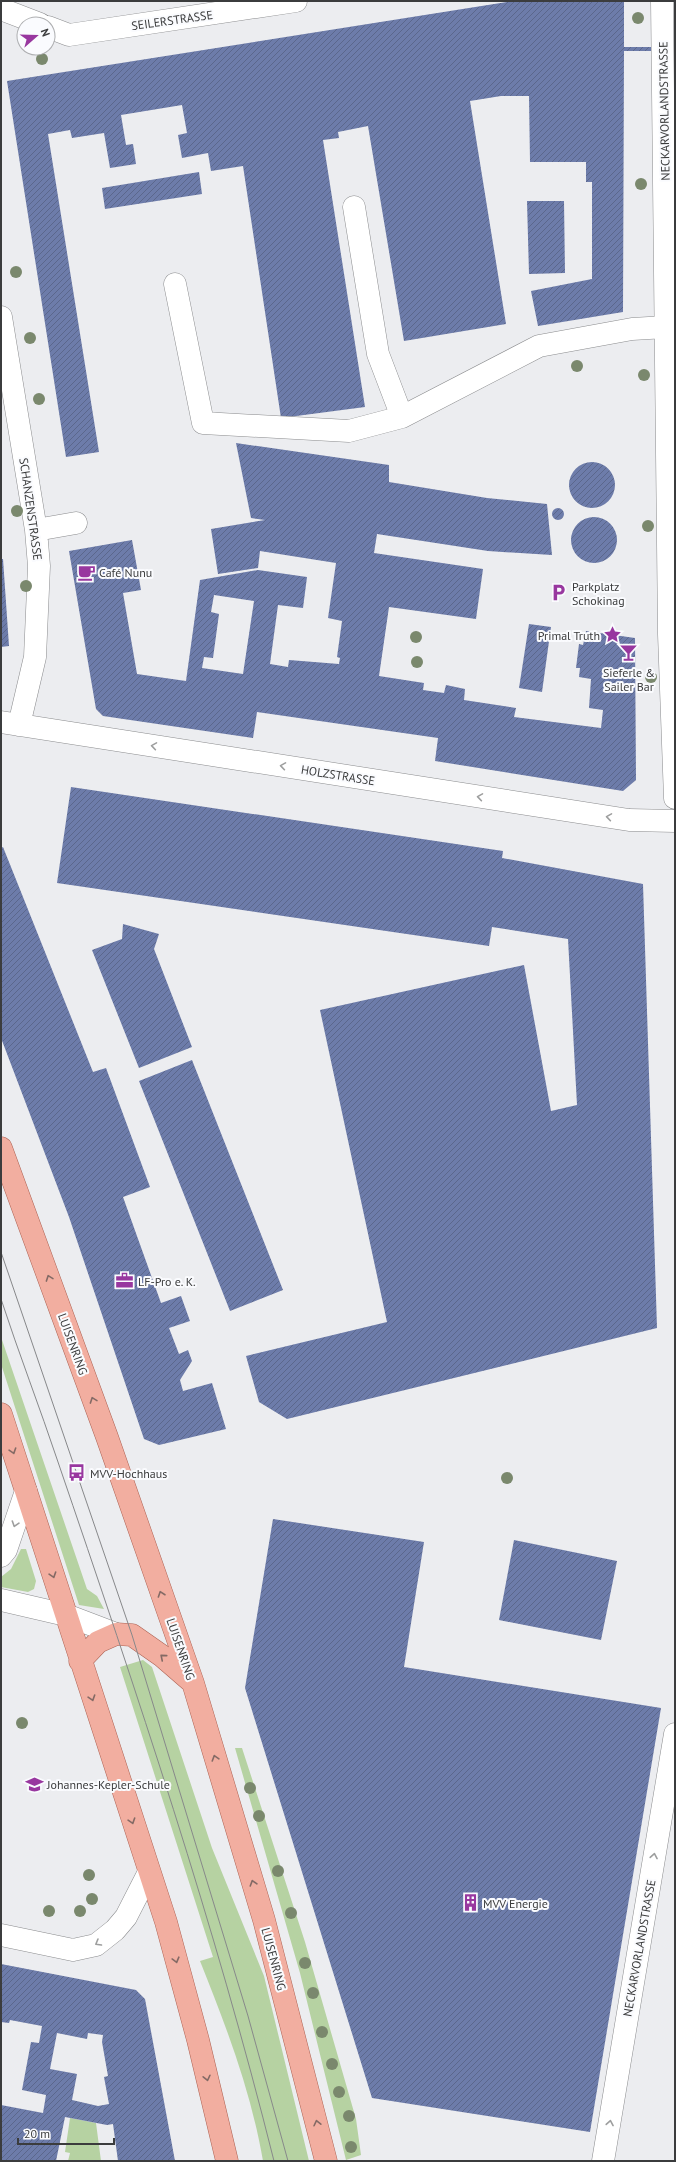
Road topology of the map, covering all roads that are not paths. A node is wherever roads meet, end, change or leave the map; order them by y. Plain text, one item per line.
1 (296, 1) edge
2 (662, 1) edge
3 (1, 9) edge
4 (19, 16) edge
5 (56, 30) edge
6 (354, 207) dead end
7 (175, 284) dead end
8 (1, 317) edge
9 (666, 326) junction
10 (402, 417) junction
11 (76, 523) dead end
12 (36, 530) junction
13 (10, 723) edge
14 (675, 798) edge
15 (675, 821) edge
16 (1, 1148) edge
17 (1, 1414) edge
18 (26, 1491) junction
19 (1, 1556) edge
20 (1, 1600) edge
21 (66, 1615) junction
22 (116, 1634) junction
23 (80, 1661) junction
24 (193, 1683) junction
25 (675, 1734) edge
26 (149, 1872) junction
27 (1, 1935) edge
28 (227, 2161) edge
29 (326, 2161) edge
30 (603, 2161) edge

1 - 5 street, SEILERSTRASSE
2 - 9 street, NECKARVORLANDSTRASSE
3 - 4 street
6 - 10 street
7 - 10 street
8 - 12 street, SCHANZENSTRASSE
9 - 10 street
9 - 14 street, NECKARVORLANDSTRASSE
11 - 12 street
12 - 13 street, SCHANZENSTRASSE
15 -> 13 street, HOLZSTRASSE
24 -> 16 main road, LUISENRING
17 -> 18 main road
18 -> 19 street
18 -> 21 main road
20 - 21 street
21 - 22 street
21 - 23 main road
22 - 23 main road
24 -> 22 main road
23 -> 26 main road
29 -> 24 main road, LUISENRING
30 -> 25 street, NECKARVORLANDSTRASSE
26 -> 27 street
26 -> 28 main road

